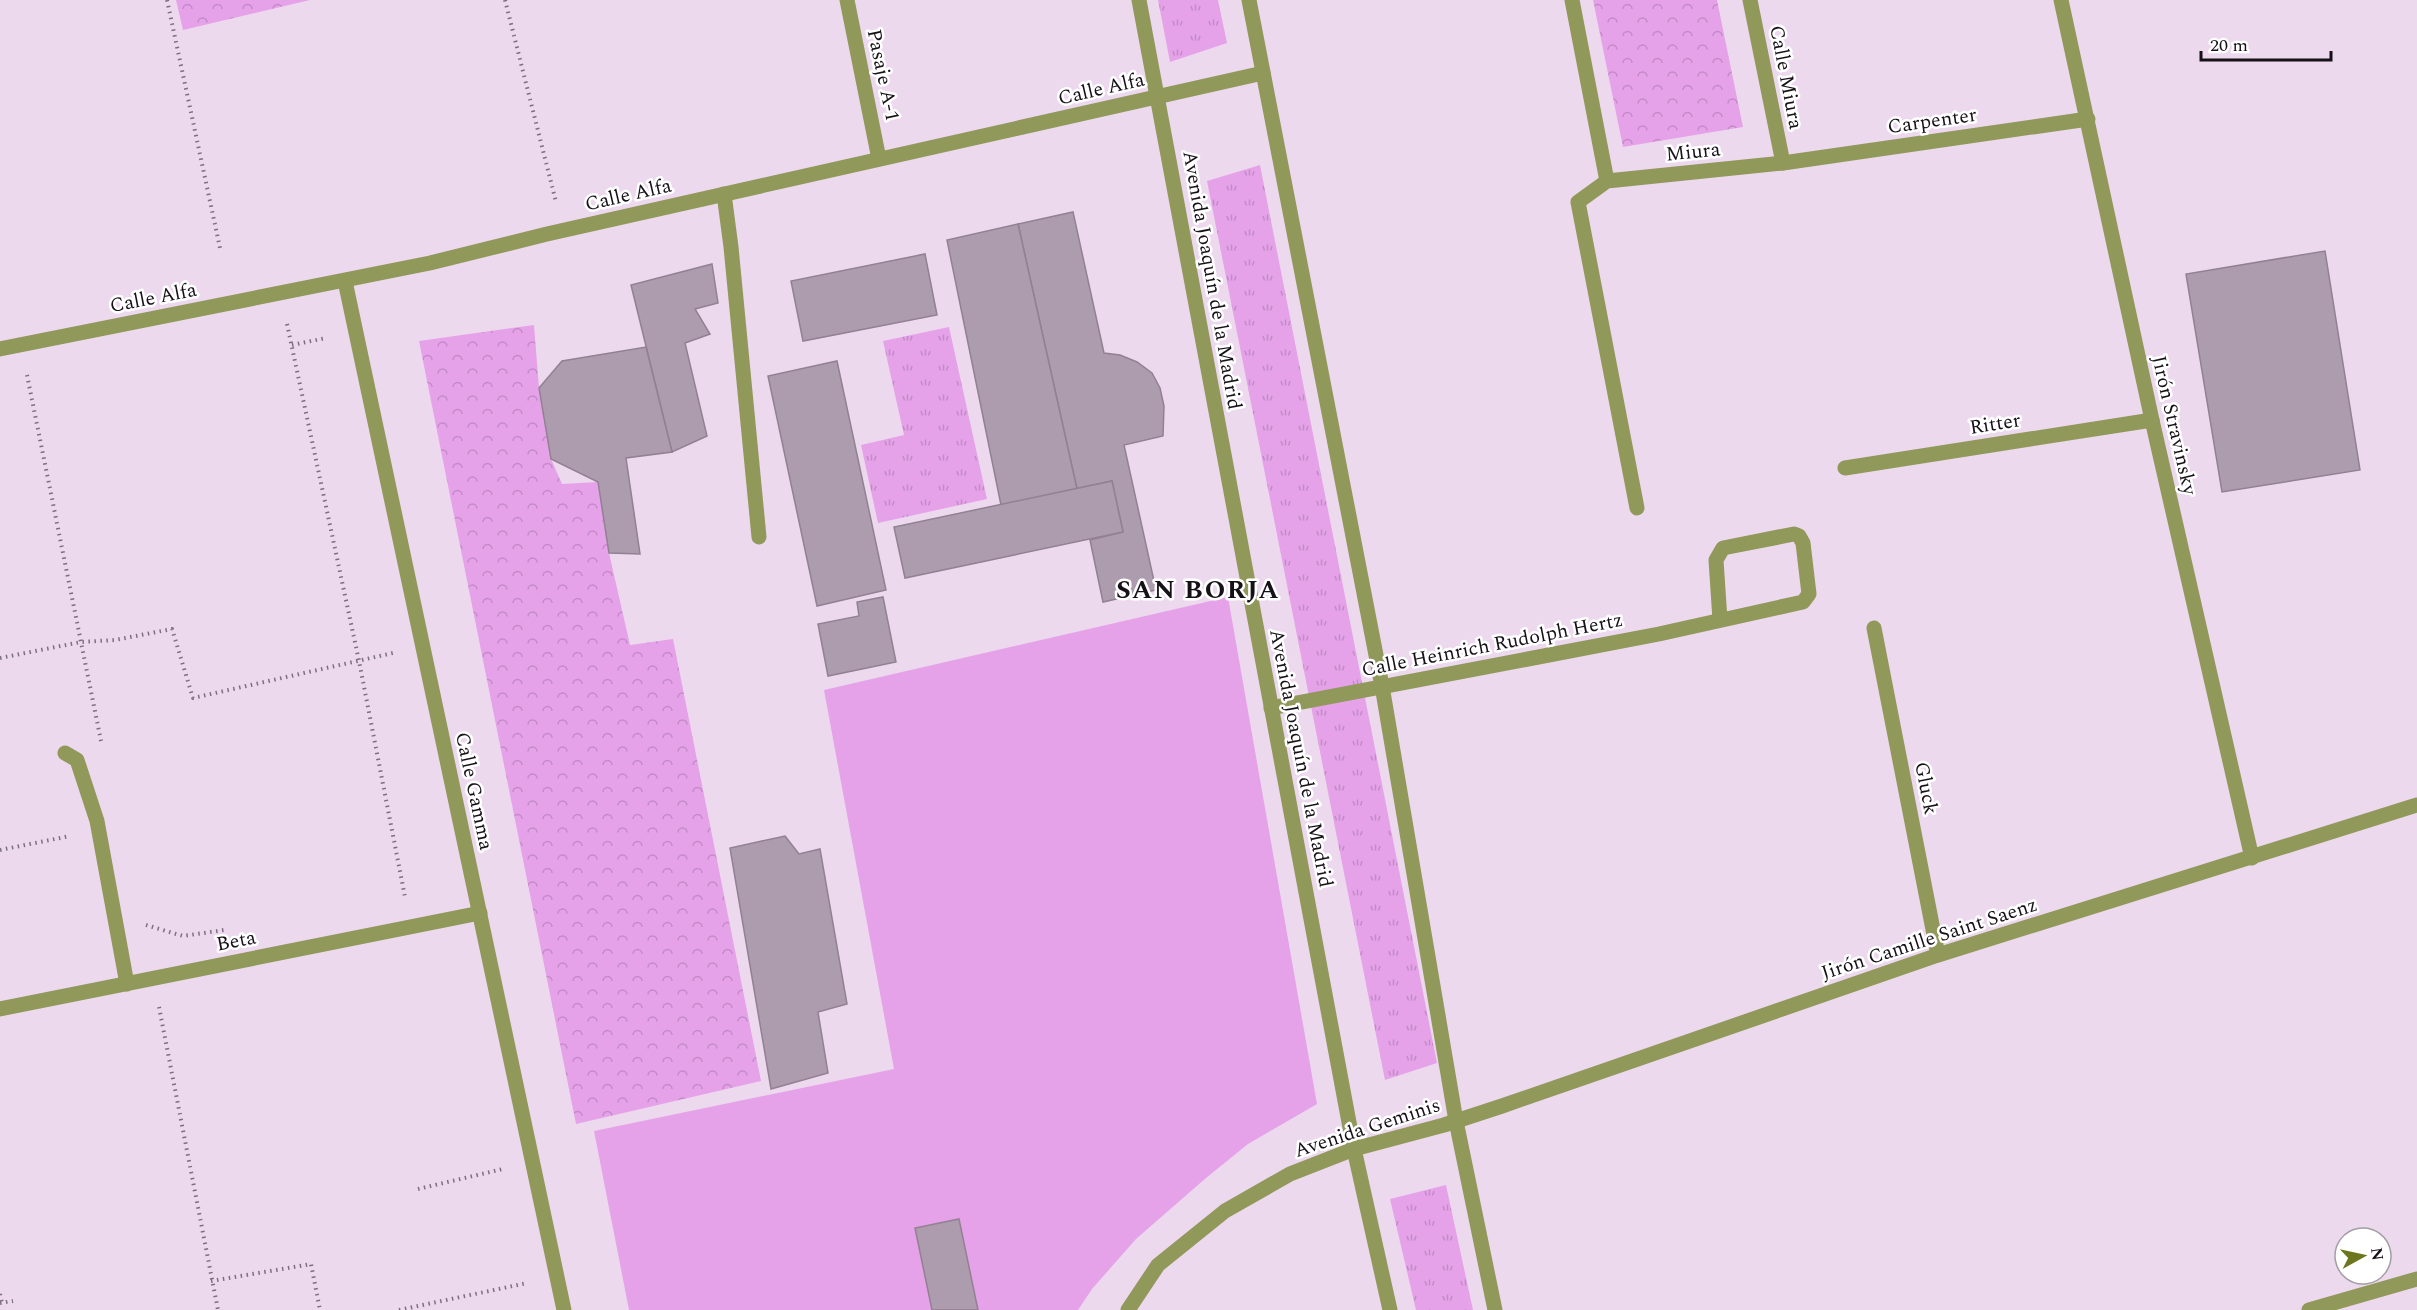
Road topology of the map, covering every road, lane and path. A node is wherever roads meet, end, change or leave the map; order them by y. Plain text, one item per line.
1 (168, 0) edge
2 (505, 0) edge
3 (847, 0) edge
4 (1139, 0) edge
5 (1249, 0) edge
6 (1572, 0) edge
7 (1750, 0) edge
8 (2061, 0) edge
9 (1263, 73) junction
10 (1158, 96) junction
11 (2088, 119) junction
12 (879, 159) junction
13 (1783, 163) junction
14 (1607, 180) junction
15 (724, 194) junction
16 (557, 205) dead end
17 (220, 248) dead end
18 (345, 281) junction
19 (287, 324) dead end
20 (334, 336) dead end
21 (292, 345) junction
22 (0, 349) edge
23 (25, 365) dead end
24 (2152, 420) junction
25 (1845, 468) dead end
26 (1637, 508) dead end
27 (759, 537) dead end
28 (1720, 620) junction
29 (1874, 628) dead end
30 (81, 642) junction
31 (423, 646) junction
32 (0, 658) edge
33 (359, 661) junction
34 (1382, 686) junction
35 (1271, 708) junction
36 (103, 747) dead end
37 (66, 753) dead end
38 (2417, 805) edge
39 (75, 835) dead end
40 (0, 850) edge
41 (2252, 858) junction
42 (394, 899) dead end
43 (480, 913) junction
44 (139, 923) dead end
45 (225, 930) dead end
46 (1938, 955) junction
47 (154, 978) junction
48 (127, 984) junction
49 (0, 1009) edge
50 (1456, 1121) junction
51 (1354, 1149) junction
52 (533, 1162) junction
53 (418, 1189) dead end
54 (557, 1276) junction
55 (2417, 1279) edge
56 (211, 1281) junction
57 (0, 1294) edge
58 (12, 1301) dead end
59 (1, 1303) edge
60 (2336, 1306) edge
61 (218, 1310) edge
62 (320, 1310) edge
63 (399, 1310) edge
64 (564, 1310) edge
65 (1128, 1310) edge
66 (1390, 1310) edge
67 (1495, 1310) edge
68 (2309, 1310) edge

1 - 17 path
2 - 16 path
3 - 12 street, Pasaje A-1
4 - 10 street, Avenida Joaquín de la Madrid
5 - 9 street
6 - 14 street
7 - 13 street, Calle Miura
8 - 11 street, Jirón Stravinsky
9 - 10 street, Calle Alfa
9 - 34 street
10 - 12 street, Calle Alfa
10 - 35 street, Avenida Joaquín de la Madrid
11 - 13 street, Carpenter
11 - 24 street, Jirón Stravinsky
12 - 15 street, Calle Alfa
13 - 14 street, Miura
14 - 26 street
15 - 18 street, Calle Alfa
15 - 27 street
18 - 22 street, Calle Alfa
18 - 31 street, Calle Gamma
19 - 21 path
20 - 21 path
21 - 33 path
23 - 30 path
24 - 25 street, Ritter
24 - 41 street, Jirón Stravinsky
28 - 28 street, Calle Heinrich Rudolph Hertz
28 - 34 street, Calle Heinrich Rudolph Hertz
29 - 46 street, Gluck
30 - 32 path
30 - 33 path
30 - 36 path
31 - 33 path
31 - 43 street, Calle Gamma
33 - 42 path
34 - 35 street, Calle Heinrich Rudolph Hertz
34 - 50 street
35 - 51 street, Avenida Joaquín de la Madrid
37 - 48 street
38 - 41 street, Jirón Camille Saint Saenz
39 - 40 path
41 - 46 street, Jirón Camille Saint Saenz
43 - 47 street, Beta
43 - 52 street, Calle Gamma
44 - 45 path
46 - 50 street, Jirón Camille Saint Saenz
47 - 48 street, Beta
47 - 56 path
48 - 49 street, Beta
50 - 51 street, Avenida Geminis
50 - 67 street
51 - 65 street, Avenida Geminis
51 - 66 street, Avenida Joaquín de la Madrid
52 - 53 path
52 - 54 street, Calle Gamma
54 - 63 path
54 - 64 street, Calle Gamma
55 - 60 street
56 - 61 path
56 - 62 path
57 - 59 path
58 - 59 path
60 - 68 street

